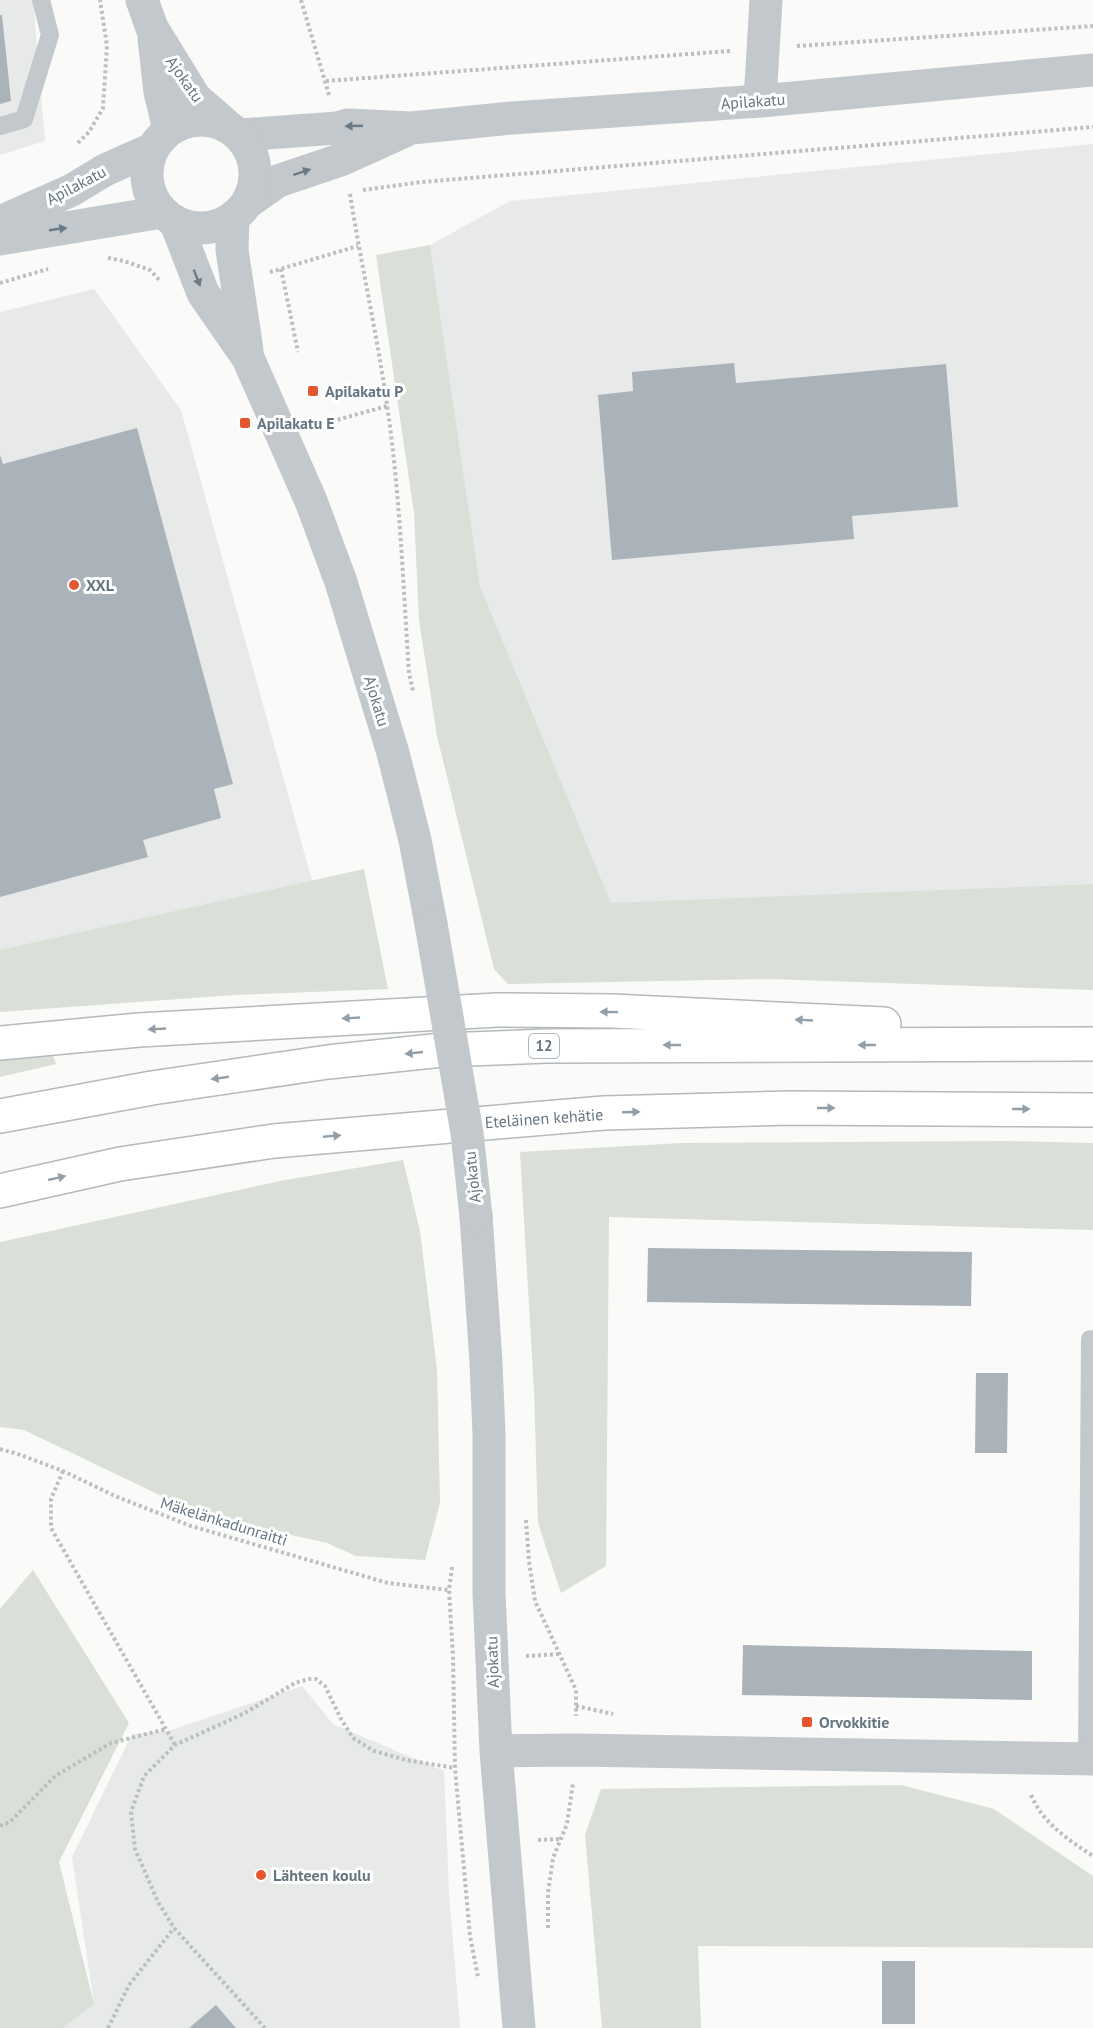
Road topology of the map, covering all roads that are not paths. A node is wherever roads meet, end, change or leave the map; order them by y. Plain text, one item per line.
1 (41, 0) edge
2 (766, 0) edge
3 (147, 14) edge
4 (1093, 70) edge
5 (760, 101) junction
6 (0, 126) edge
7 (412, 128) junction
8 (232, 129) junction
9 (161, 139) junction
10 (242, 208) junction
11 (169, 218) junction
12 (0, 222) edge
13 (0, 239) edge
14 (248, 358) junction
15 (1093, 1033) edge
16 (0, 1043) edge
17 (1093, 1044) edge
18 (1093, 1110) edge
19 (0, 1116) edge
20 (0, 1191) edge
21 (1090, 1339) dead end
22 (496, 1751) junction
23 (1090, 1759) edge
24 (519, 2028) edge

1 - 6 lane
2 - 5 street
3 - 8 street, Ajokatu
3 - 9 street, Ajokatu
4 - 5 street, Apilakatu
5 - 7 street, Apilakatu
7 -> 8 street, Apilakatu
10 -> 7 street, Apilakatu
8 - 9 street
8 - 10 street
9 - 11 street
9 - 12 street, Apilakatu
10 - 11 street
10 - 14 street, Ajokatu
13 -> 11 street, Apilakatu
11 -> 14 street, Ajokatu
14 - 22 street, Ajokatu, bridge
15 -> 16 highway
17 -> 19 highway, 12
20 -> 18 highway, Eteläinen kehätie
21 - 23 lane
22 - 23 street
22 - 24 street, Ajokatu

